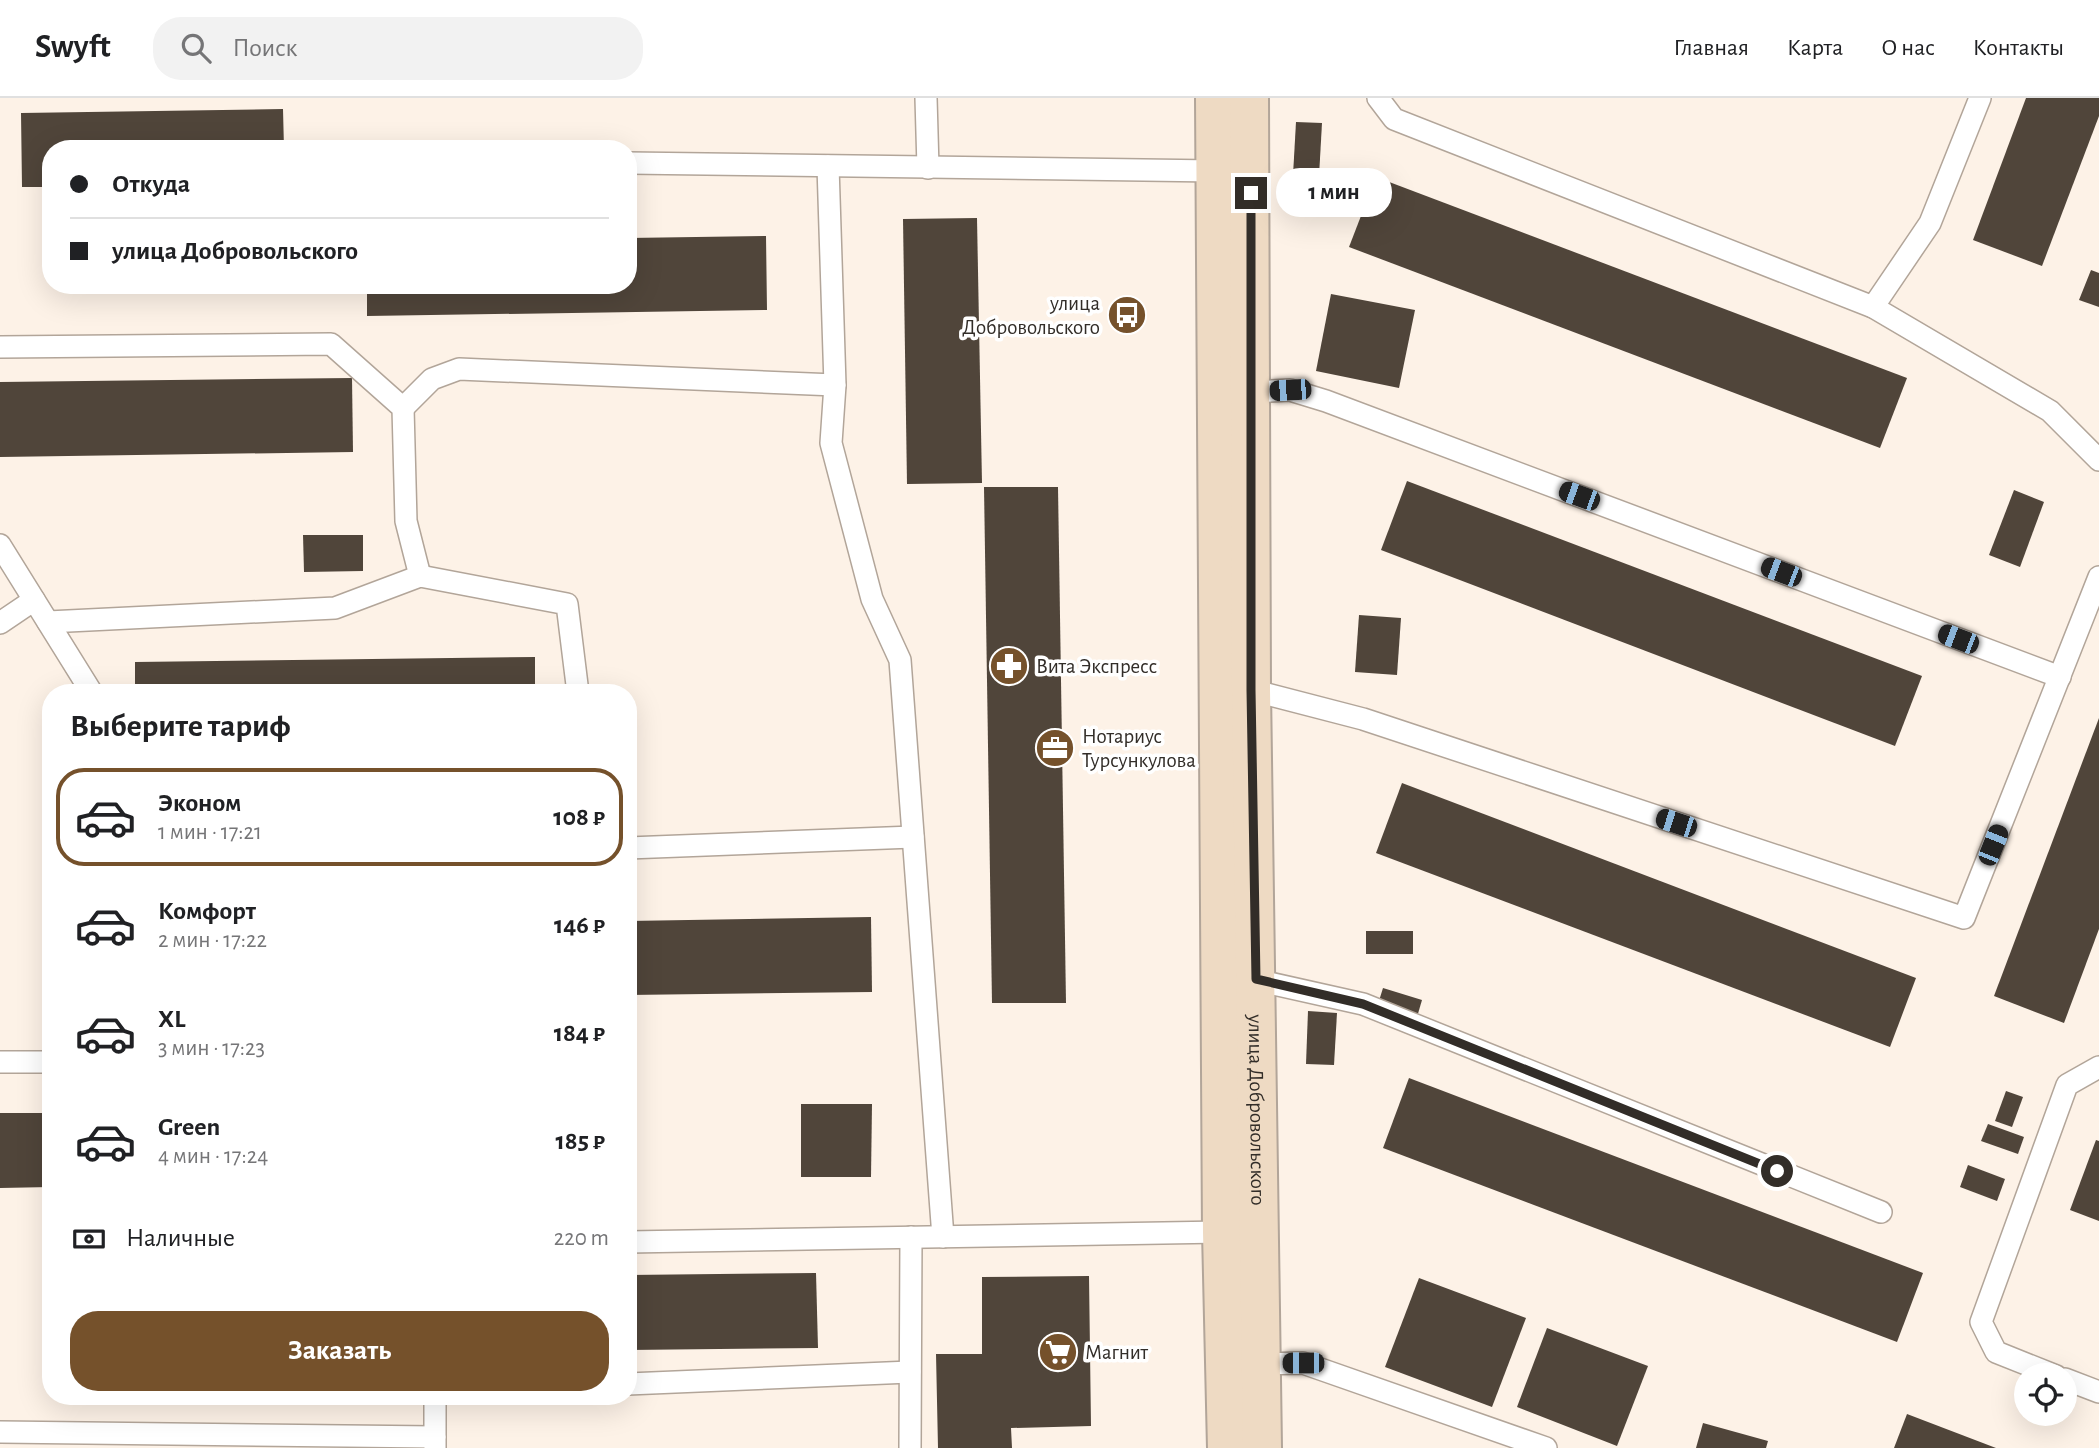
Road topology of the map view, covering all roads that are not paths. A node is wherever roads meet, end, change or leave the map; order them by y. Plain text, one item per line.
1 (926, 98) edge
2 (1214, 98) edge
3 (1250, 98) edge
4 (1378, 98) edge
5 (1980, 98) edge
6 (637, 163) edge
7 (828, 166) junction
8 (928, 168) junction
9 (1233, 171) junction
10 (1873, 307) junction
11 (0, 347) edge
12 (835, 385) junction
13 (1252, 392) junction
14 (403, 408) junction
15 (2099, 460) edge
16 (0, 545) edge
17 (420, 576) junction
18 (2099, 577) edge
19 (34, 600) junction
20 (0, 622) edge
21 (48, 622) junction
22 (2060, 677) junction
23 (86, 684) edge
24 (577, 684) edge
25 (1251, 690) junction
26 (913, 837) junction
27 (637, 848) edge
28 (1256, 979) junction
29 (0, 1062) edge
30 (42, 1062) edge
31 (2099, 1067) edge
32 (1881, 1212) dead end
33 (1222, 1232) junction
34 (911, 1237) junction
35 (943, 1237) junction
36 (637, 1242) edge
37 (2024, 1363) edge
38 (1259, 1364) junction
39 (910, 1372) junction
40 (637, 1384) edge
41 (2077, 1384) edge
42 (2099, 1392) edge
43 (436, 1405) edge
44 (0, 1432) edge
45 (435, 1443) edge
46 (910, 1448) edge
47 (1227, 1448) edge
48 (1262, 1448) edge
49 (1546, 1448) edge

1 - 8 lane
2 - 9 main road, улица Добровольского
3 - 9 main road, улица Добровольского
4 - 10 lane
5 - 10 lane
6 - 7 lane
7 - 8 lane
7 - 12 lane
8 - 9 lane
9 - 13 main road, улица Добровольского
9 - 33 main road, улица Добровольского
10 - 15 lane
11 - 14 lane
12 - 14 lane
12 - 26 lane
13 - 22 lane
13 - 25 main road, улица Добровольского
14 - 17 lane
16 - 19 lane
17 - 21 lane
17 - 24 lane
18 - 22 lane
19 - 20 lane
19 - 21 lane
21 - 23 lane
22 - 25 lane
25 - 28 main road, улица Добровольского
26 - 27 lane
26 - 35 lane
28 - 32 lane
28 - 38 main road, улица Добровольского
29 - 30 lane
31 - 37 lane
33 - 35 lane
33 - 47 main road, улица Добровольского
34 - 35 lane
34 - 36 lane
34 - 39 lane
38 - 48 main road, улица Добровольского
38 - 49 lane
39 - 40 lane
39 - 46 lane
41 - 42 lane
43 - 45 lane
44 - 45 lane

